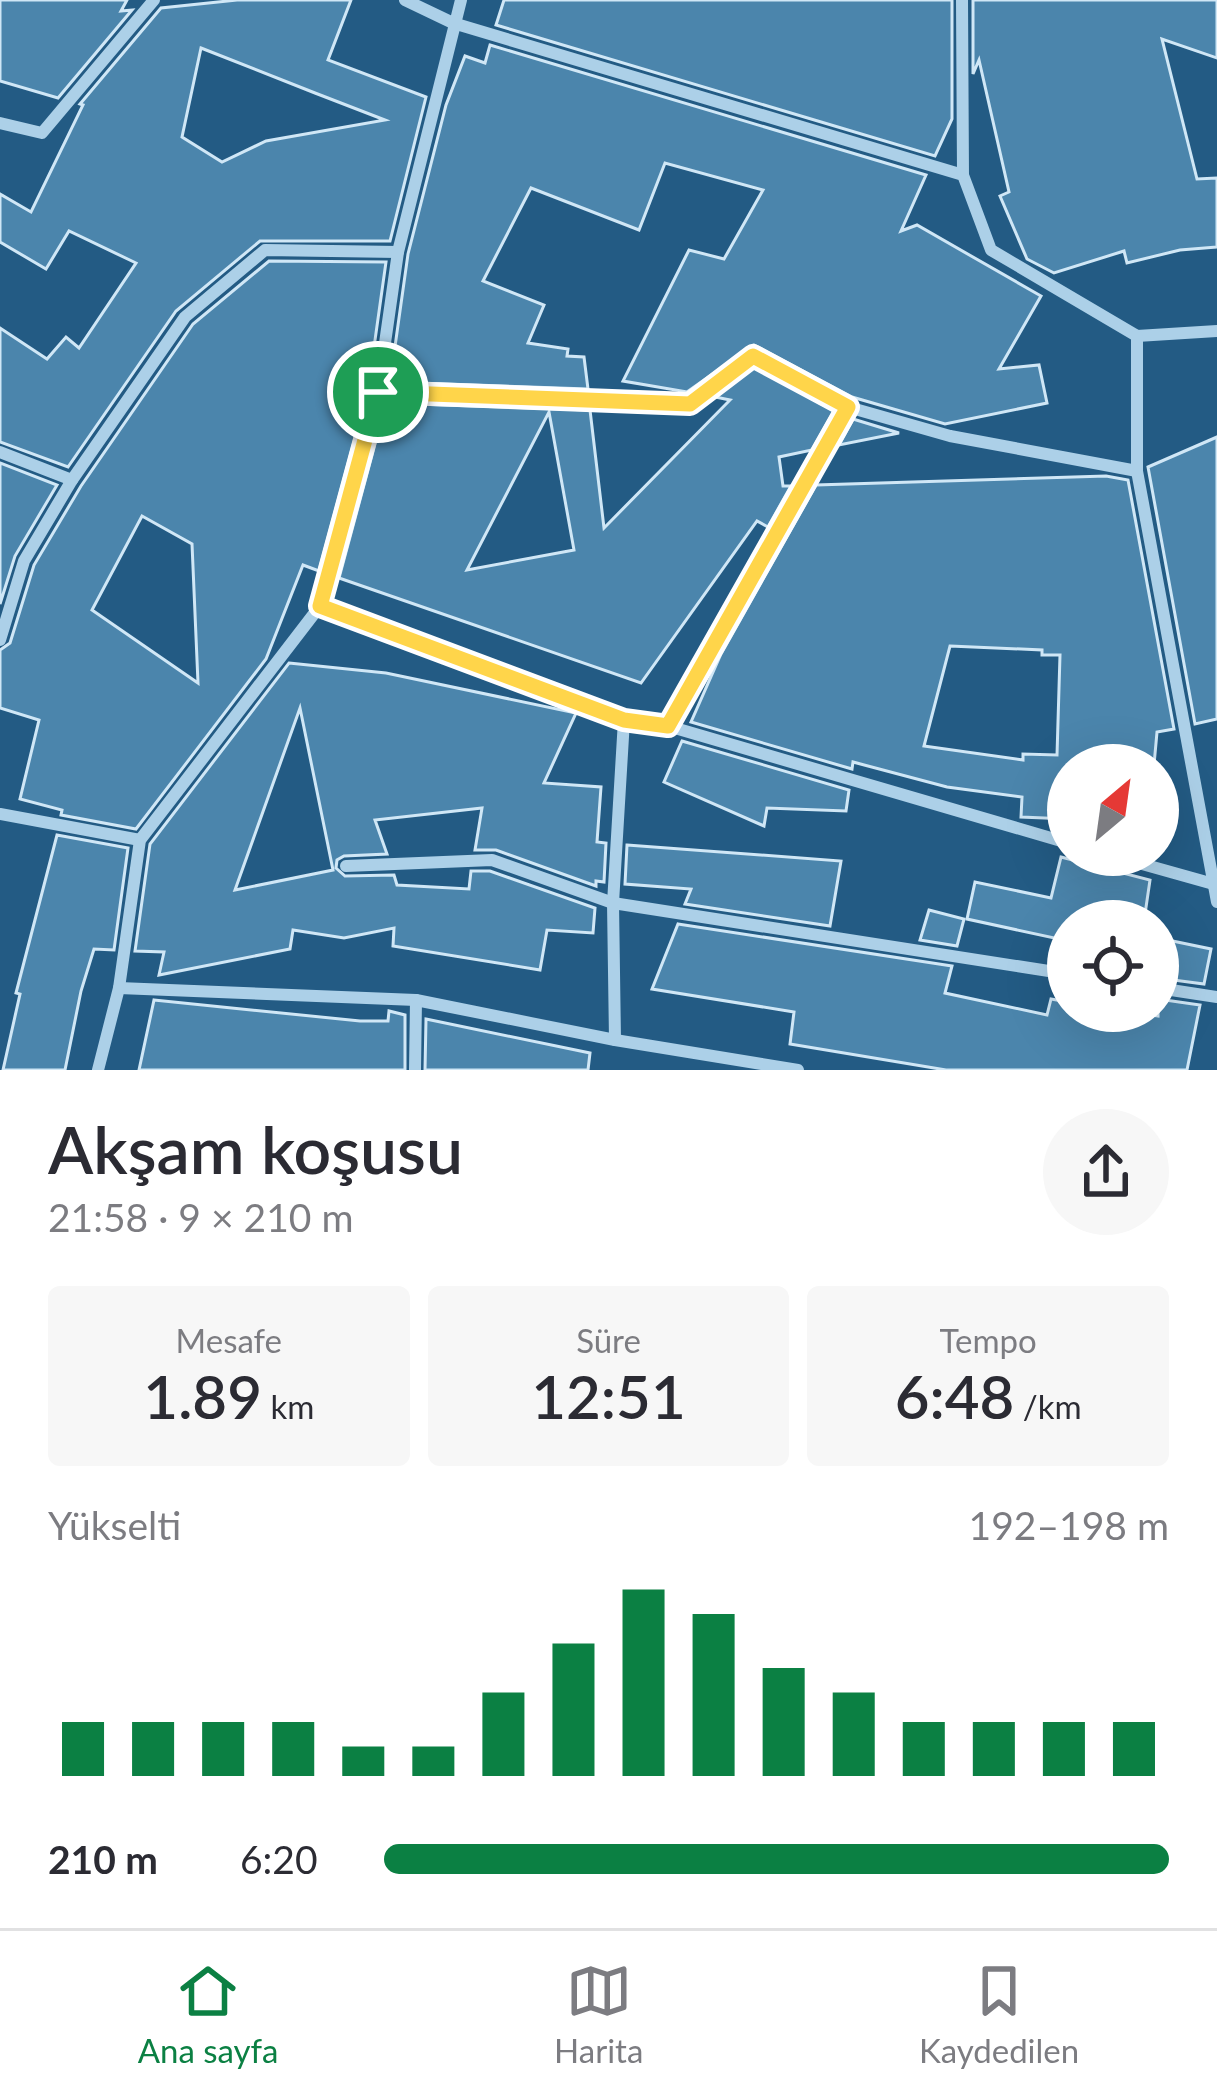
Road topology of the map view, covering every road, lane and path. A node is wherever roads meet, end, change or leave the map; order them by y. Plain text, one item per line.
1 (154, 0) edge
2 (405, 0) edge
3 (461, 0) edge
4 (962, 0) edge
5 (453, 23) junction
6 (0, 123) edge
7 (963, 175) junction
8 (398, 252) junction
9 (1217, 332) edge
10 (1137, 336) junction
11 (378, 392) junction
12 (848, 407) junction
13 (0, 452) edge
14 (1136, 471) junction
15 (72, 481) junction
16 (320, 606) junction
17 (0, 640) edge
18 (624, 720) junction
19 (668, 726) junction
20 (0, 814) edge
21 (1047, 837) edge
22 (140, 840) junction
23 (346, 866) dead end
24 (1179, 875) edge
25 (1215, 885) edge
26 (1217, 902) edge
27 (613, 903) junction
28 (1047, 971) edge
29 (119, 988) junction
30 (1179, 991) edge
31 (1217, 997) edge
32 (416, 1000) junction
33 (615, 1040) junction
34 (98, 1070) edge
35 (415, 1070) edge
36 (798, 1070) edge

1 - 6 street
2 - 5 street
3 - 5 street
4 - 7 street
5 - 7 street
5 - 8 street
7 - 10 street
8 - 11 street
8 - 15 street
9 - 10 street
10 - 14 street
11 - 12 street
11 - 16 street
12 - 14 street
12 - 19 street
13 - 15 street
14 - 25 street
15 - 17 street
16 - 18 street
16 - 22 street
18 - 19 street
18 - 27 street
19 - 21 street
20 - 22 street
22 - 29 street
23 - 27 street
24 - 25 street
25 - 26 street
27 - 28 street
27 - 33 street
29 - 32 street
29 - 34 street
30 - 31 street
32 - 33 street
32 - 35 street
33 - 36 street

